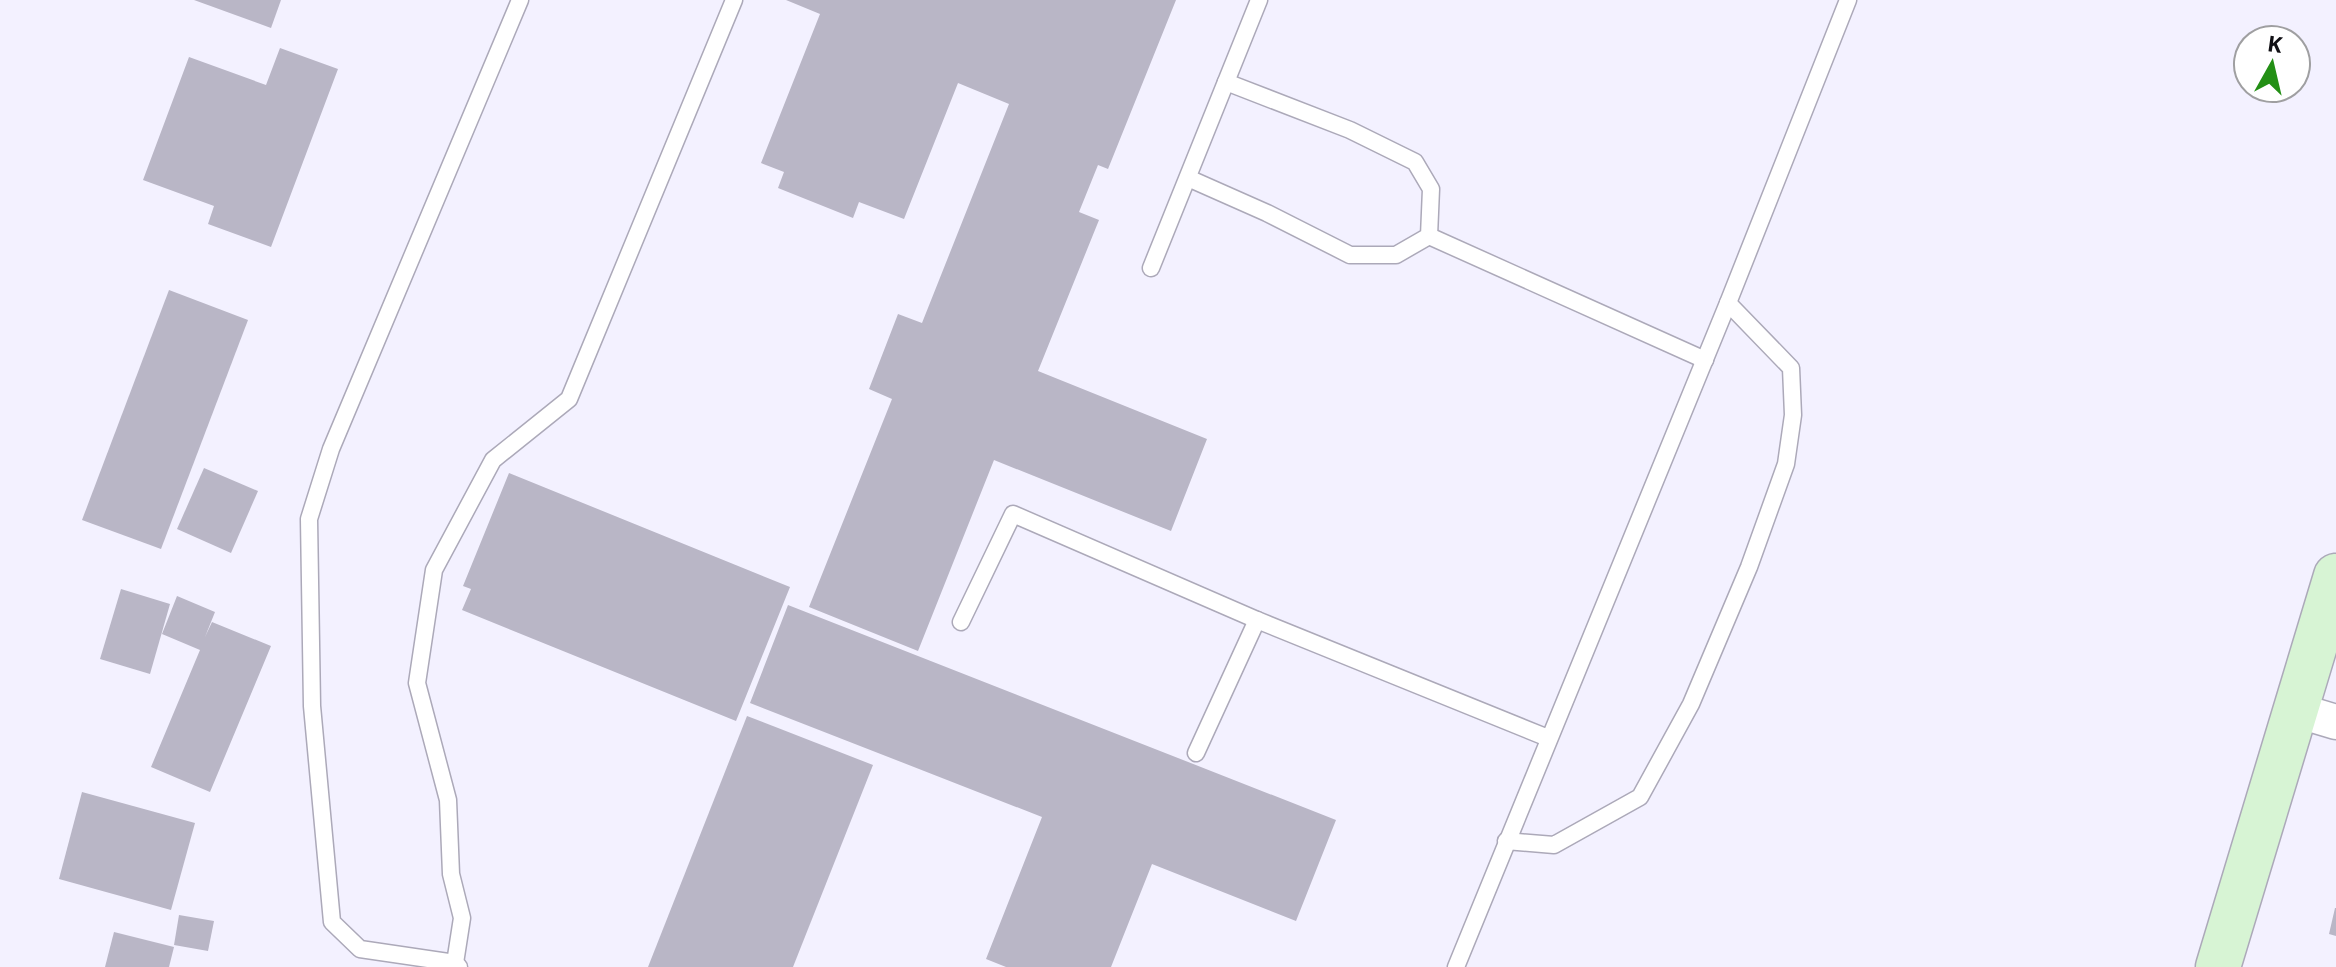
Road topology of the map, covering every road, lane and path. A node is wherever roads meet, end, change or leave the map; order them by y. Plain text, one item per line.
1 (520, 0) edge
2 (734, 0) edge
3 (1259, 0) edge
4 (1848, 0) edge
5 (1226, 82) junction
6 (1188, 178) junction
7 (1429, 236) junction
8 (1151, 268) dead end
9 (1728, 303) junction
10 (1705, 360) junction
11 (2336, 576) edge
12 (1257, 620) junction
13 (961, 622) dead end
14 (2316, 716) edge
15 (1548, 738) junction
16 (1196, 753) dead end
17 (1506, 841) junction
18 (457, 965) edge
19 (1456, 967) edge
20 (2218, 967) edge

1 - 18 lane
2 - 18 lane
3 - 5 lane
4 - 9 lane
5 - 6 lane
5 - 7 lane
6 - 7 lane
6 - 8 lane
7 - 10 lane
9 - 10 lane
9 - 17 lane
10 - 15 lane
11 - 14 street
12 - 13 lane
12 - 15 lane
12 - 16 lane
14 - 20 street
15 - 17 lane
17 - 19 lane

